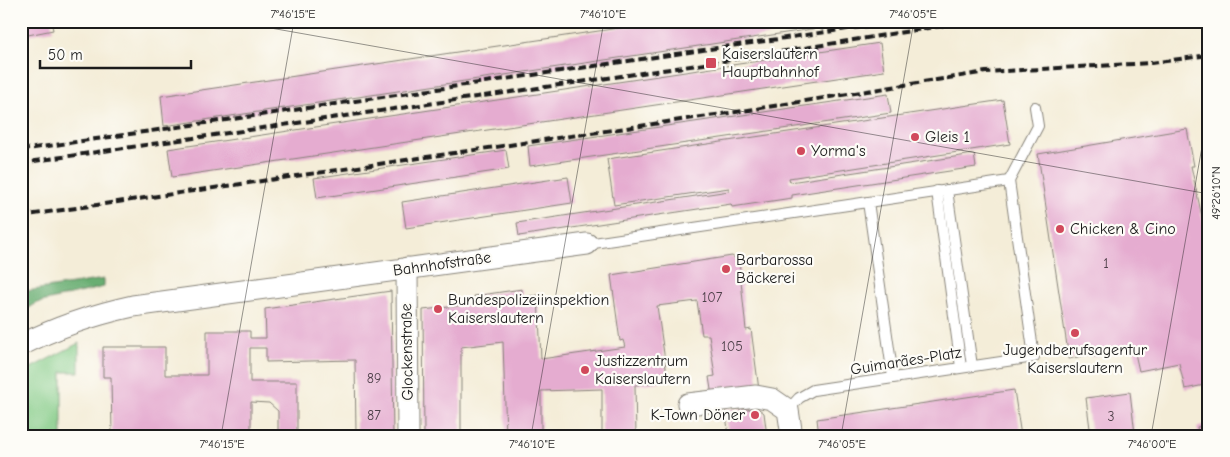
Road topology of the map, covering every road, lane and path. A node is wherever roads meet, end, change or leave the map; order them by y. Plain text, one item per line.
1 (1035, 107) dead end
2 (1010, 181) junction
3 (942, 190) junction
4 (868, 202) junction
5 (587, 244) joint
6 (407, 268) junction
7 (21, 345) edge
8 (967, 367) junction
9 (893, 377) junction
10 (688, 404) dead end
11 (788, 410) junction
12 (408, 436) edge
13 (792, 436) edge

1 - 2 lane
2 - 3 lane
2 - 8 lane, Guimarães-Platz
3 - 4 lane
3 - 8 lane
4 - 5 lane, Bahnhofstraße
4 - 9 lane
5 - 6 street, Bahnhofstraße
6 - 7 street, Bahnhofstraße
6 - 12 street, Glockenstraße
8 - 9 lane, Guimarães-Platz
9 - 11 lane, Guimarães-Platz
10 - 11 street
11 - 13 street

